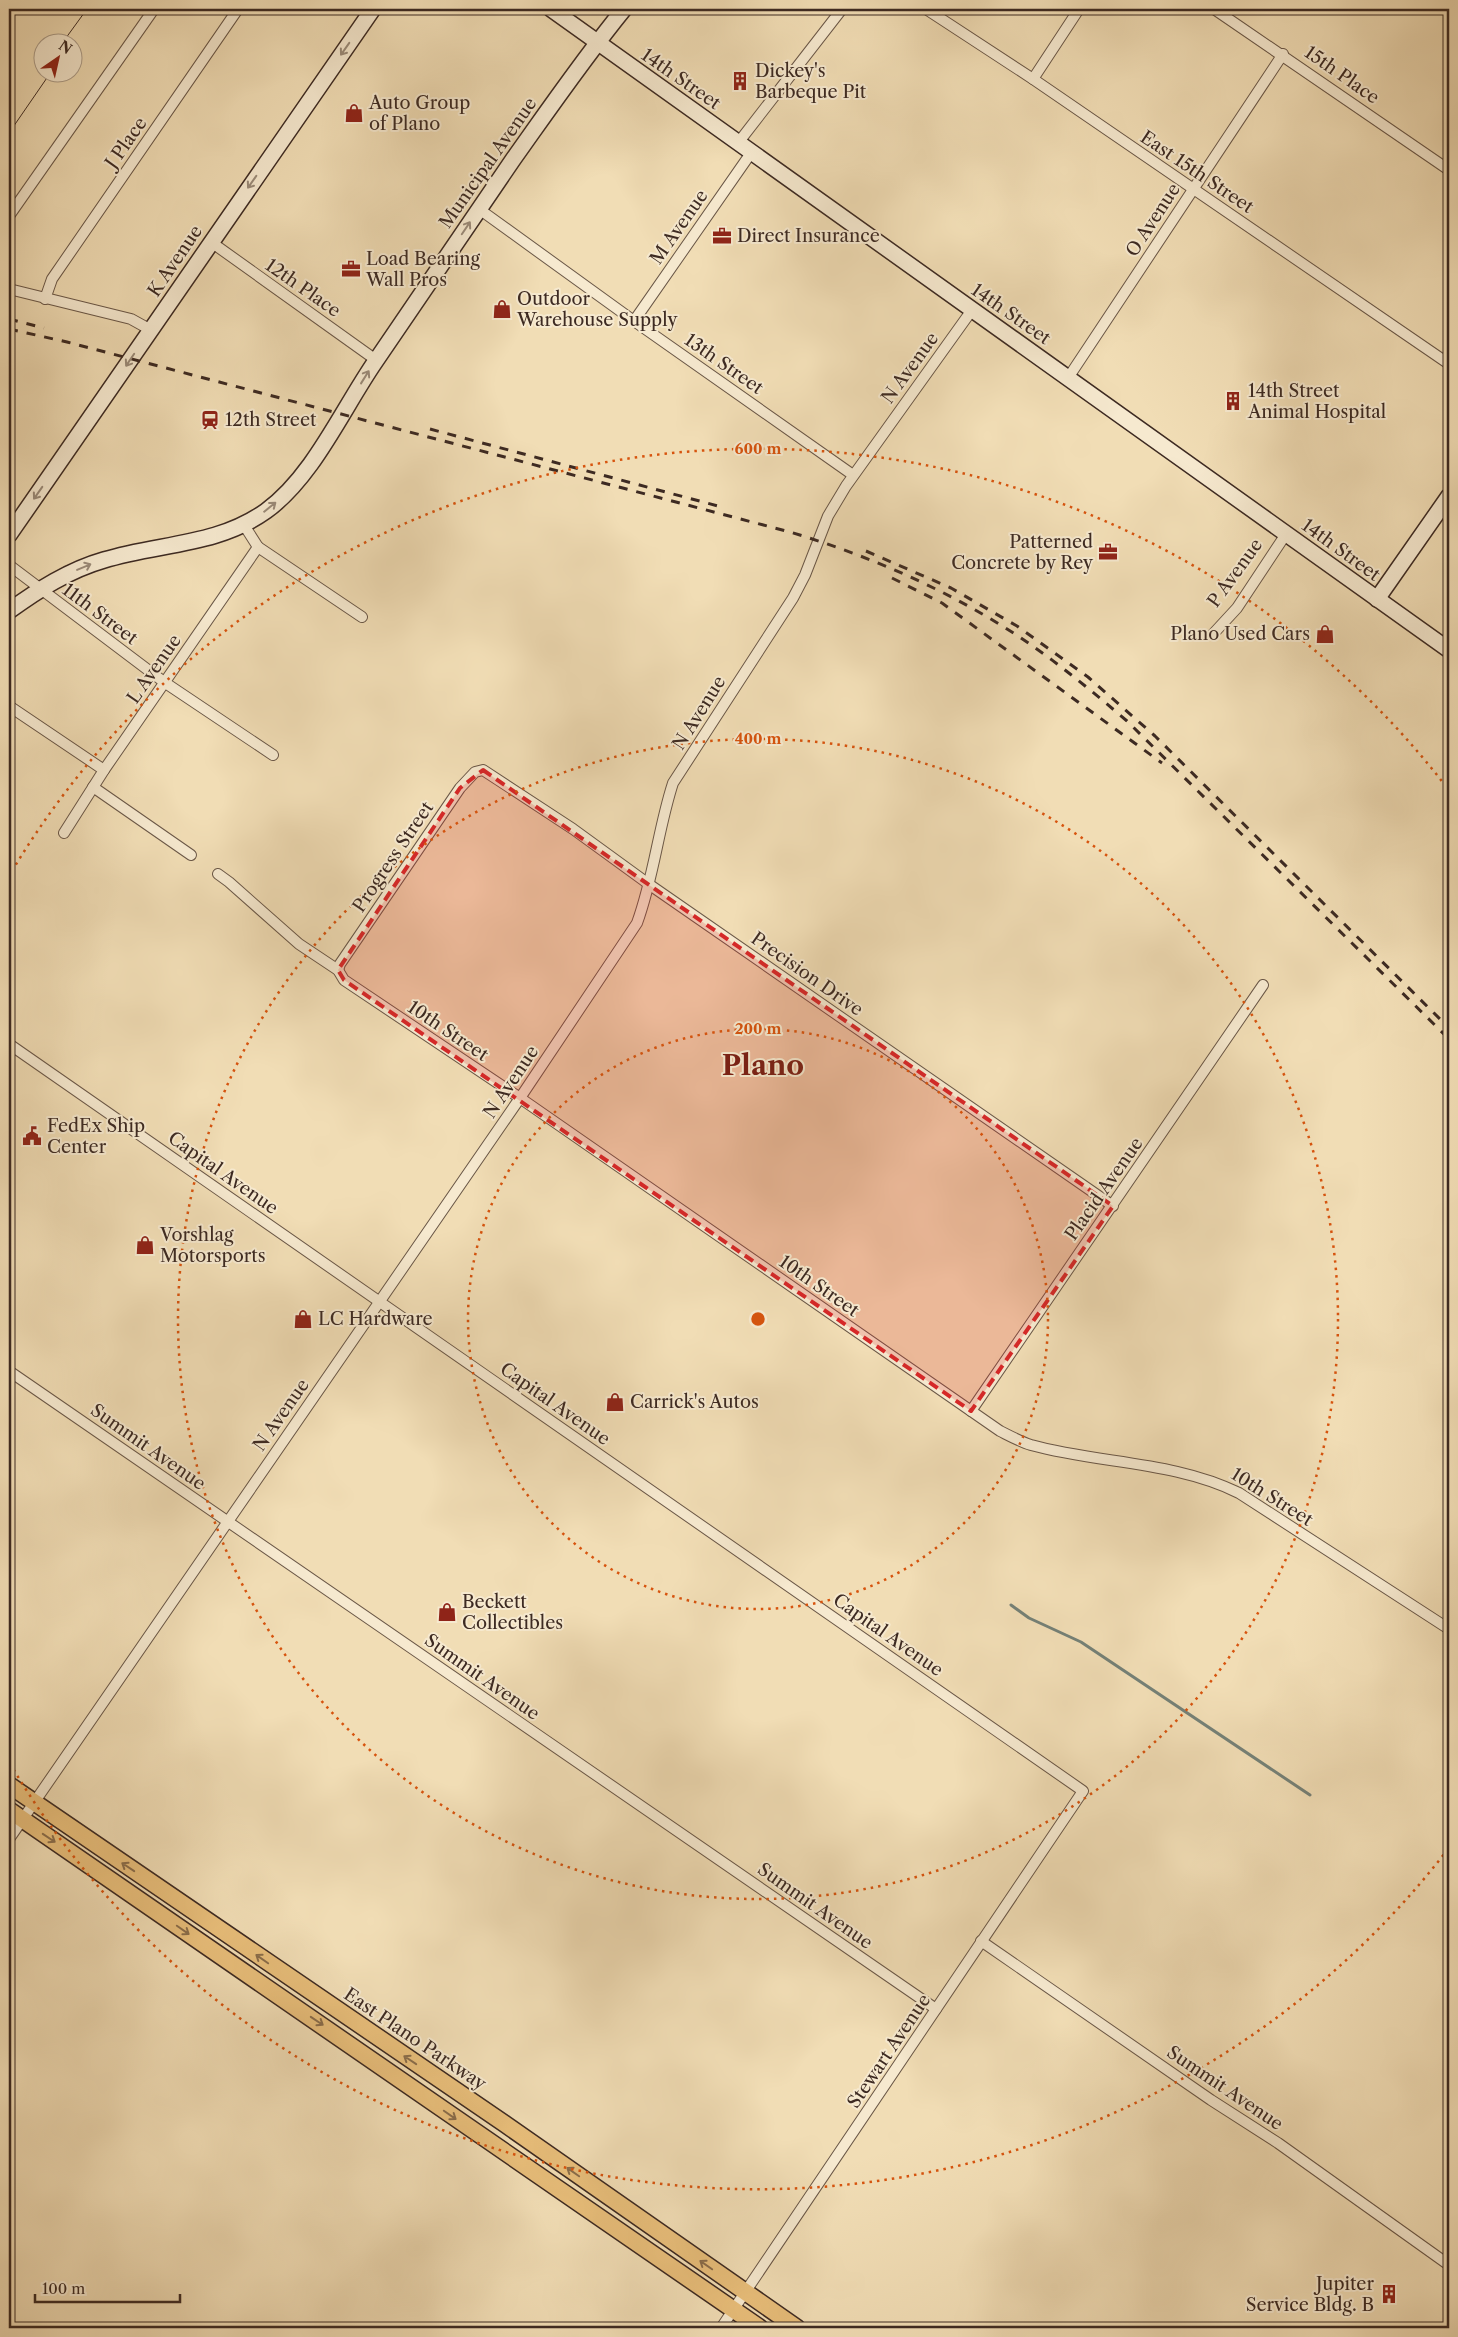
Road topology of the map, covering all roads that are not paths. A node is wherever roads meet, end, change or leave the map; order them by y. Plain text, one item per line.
1 (154, 9) edge
2 (238, 9) edge
3 (372, 9) edge
4 (551, 9) edge
5 (624, 9) edge
6 (842, 9) edge
7 (926, 9) edge
8 (1079, 9) edge
9 (1214, 9) edge
10 (597, 42) junction
11 (1283, 54) junction
12 (1033, 79) junction
13 (738, 143) junction
14 (751, 153) junction
15 (1449, 170) edge
16 (1193, 189) junction
17 (479, 209) junction
18 (9, 216) edge
19 (211, 242) junction
20 (9, 290) edge
21 (45, 299) junction
22 (972, 310) junction
23 (634, 321) junction
24 (151, 330) junction
25 (376, 360) junction
26 (1449, 364) edge
27 (1068, 378) junction
28 (853, 475) junction
29 (1449, 496) edge
30 (244, 525) junction
31 (1286, 534) junction
32 (9, 535) edge
33 (258, 546) junction
34 (9, 564) edge
35 (40, 589) junction
36 (1377, 599) junction
37 (9, 611) edge
38 (362, 618) dead end
39 (1213, 634) dead end
40 (1449, 650) edge
41 (164, 682) junction
42 (9, 706) edge
43 (273, 755) dead end
44 (104, 770) junction
45 (483, 770) joint
46 (93, 788) junction
47 (64, 833) dead end
48 (190, 855) dead end
49 (218, 874) dead end
50 (650, 885) junction
51 (338, 970) junction
52 (1263, 985) dead end
53 (9, 1044) edge
54 (520, 1098) junction
55 (1113, 1206) junction
56 (379, 1302) junction
57 (9, 1372) edge
58 (971, 1411) junction
59 (227, 1522) junction
60 (1449, 1629) edge
61 (9, 1785) edge
62 (1083, 1791) joint
63 (33, 1802) junction
64 (15, 1815) edge
65 (9, 1839) edge
66 (167, 1893) junction
67 (155, 1910) junction
68 (228, 1936) junction
69 (982, 1941) junction
70 (217, 1953) junction
71 (936, 2009) junction
72 (349, 2019) junction
73 (338, 2035) junction
74 (506, 2124) junction
75 (492, 2144) junction
76 (1449, 2265) edge
77 (746, 2293) junction
78 (734, 2310) junction
79 (721, 2328) edge
80 (760, 2328) edge
81 (797, 2328) edge

1 - 18 street
2 - 21 street, J Place
3 -> 19 main road, K Avenue
4 - 10 main road, 14th Street
5 - 10 main road, Municipal Avenue
6 - 13 street
7 - 12 street, East 15th Street
8 - 12 street
9 - 11 street, 15th Place
10 - 13 main road, 14th Street
10 - 17 main road, Municipal Avenue
11 - 15 street, 15th Place
11 - 16 street, O Avenue
12 - 16 street, East 15th Street
13 - 14 main road, 14th Street
14 - 22 main road, 14th Street
14 - 23 street, M Avenue
16 - 26 street, East 15th Street
16 - 27 street, O Avenue
17 - 23 street, 13th Street
25 -> 17 main road, Municipal Avenue
19 - 24 main road, K Avenue
19 - 25 street, 12th Place
20 - 21 street
21 - 24 street
22 - 27 main road, 14th Street
22 - 28 street, N Avenue
23 - 28 street, 13th Street
24 -> 32 main road, K Avenue
30 -> 25 main road, Municipal Avenue
27 - 31 main road, 14th Street
28 - 50 street, N Avenue
29 - 36 main road
30 - 33 street
35 -> 30 main road, Municipal Avenue
31 - 36 main road, 14th Street
31 - 39 street, P Avenue
33 - 38 street
33 - 41 street, L Avenue
34 - 35 street, 11th Street
35 - 37 main road
35 - 41 street, 11th Street
36 - 40 main road, 14th Street
41 - 43 street, 11th Street
41 - 44 street, L Avenue
42 - 44 street
44 - 46 street, L Avenue
45 - 50 street, Precision Drive
45 - 51 street, Progress Street
46 - 47 street, L Avenue
46 - 48 street
49 - 51 street, 10th Street
50 - 54 street, N Avenue
50 - 55 street, Precision Drive
51 - 54 street, 10th Street
52 - 55 street, Placid Avenue
53 - 56 street, Capital Avenue
54 - 56 street, N Avenue
54 - 58 street, 10th Street
55 - 58 street, Placid Avenue
56 - 59 street, N Avenue
56 - 62 street, Capital Avenue
57 - 59 street, Summit Avenue
58 - 60 street, 10th Street
59 - 63 street, N Avenue
59 - 71 street, Summit Avenue
61 - 63 main road, East Plano Parkway
62 - 69 street, Stewart Avenue
63 - 64 street, N Avenue
66 -> 63 main road, East Plano Parkway
64 - 65 street, N Avenue
64 -> 67 main road
66 - 67 main road
66 - 68 main road, East Plano Parkway
67 -> 70 main road
68 - 70 main road
72 -> 68 main road, East Plano Parkway
69 - 71 street, Stewart Avenue
69 - 76 street, Summit Avenue
70 -> 73 main road
71 - 77 street, Stewart Avenue
72 - 73 main road
74 -> 72 main road, East Plano Parkway
73 -> 75 main road
74 - 75 main road
77 -> 74 main road, East Plano Parkway
75 - 78 main road
77 - 78 street, Stewart Avenue
77 - 81 main road, East Plano Parkway
78 - 79 street, Stewart Avenue
78 - 80 main road

